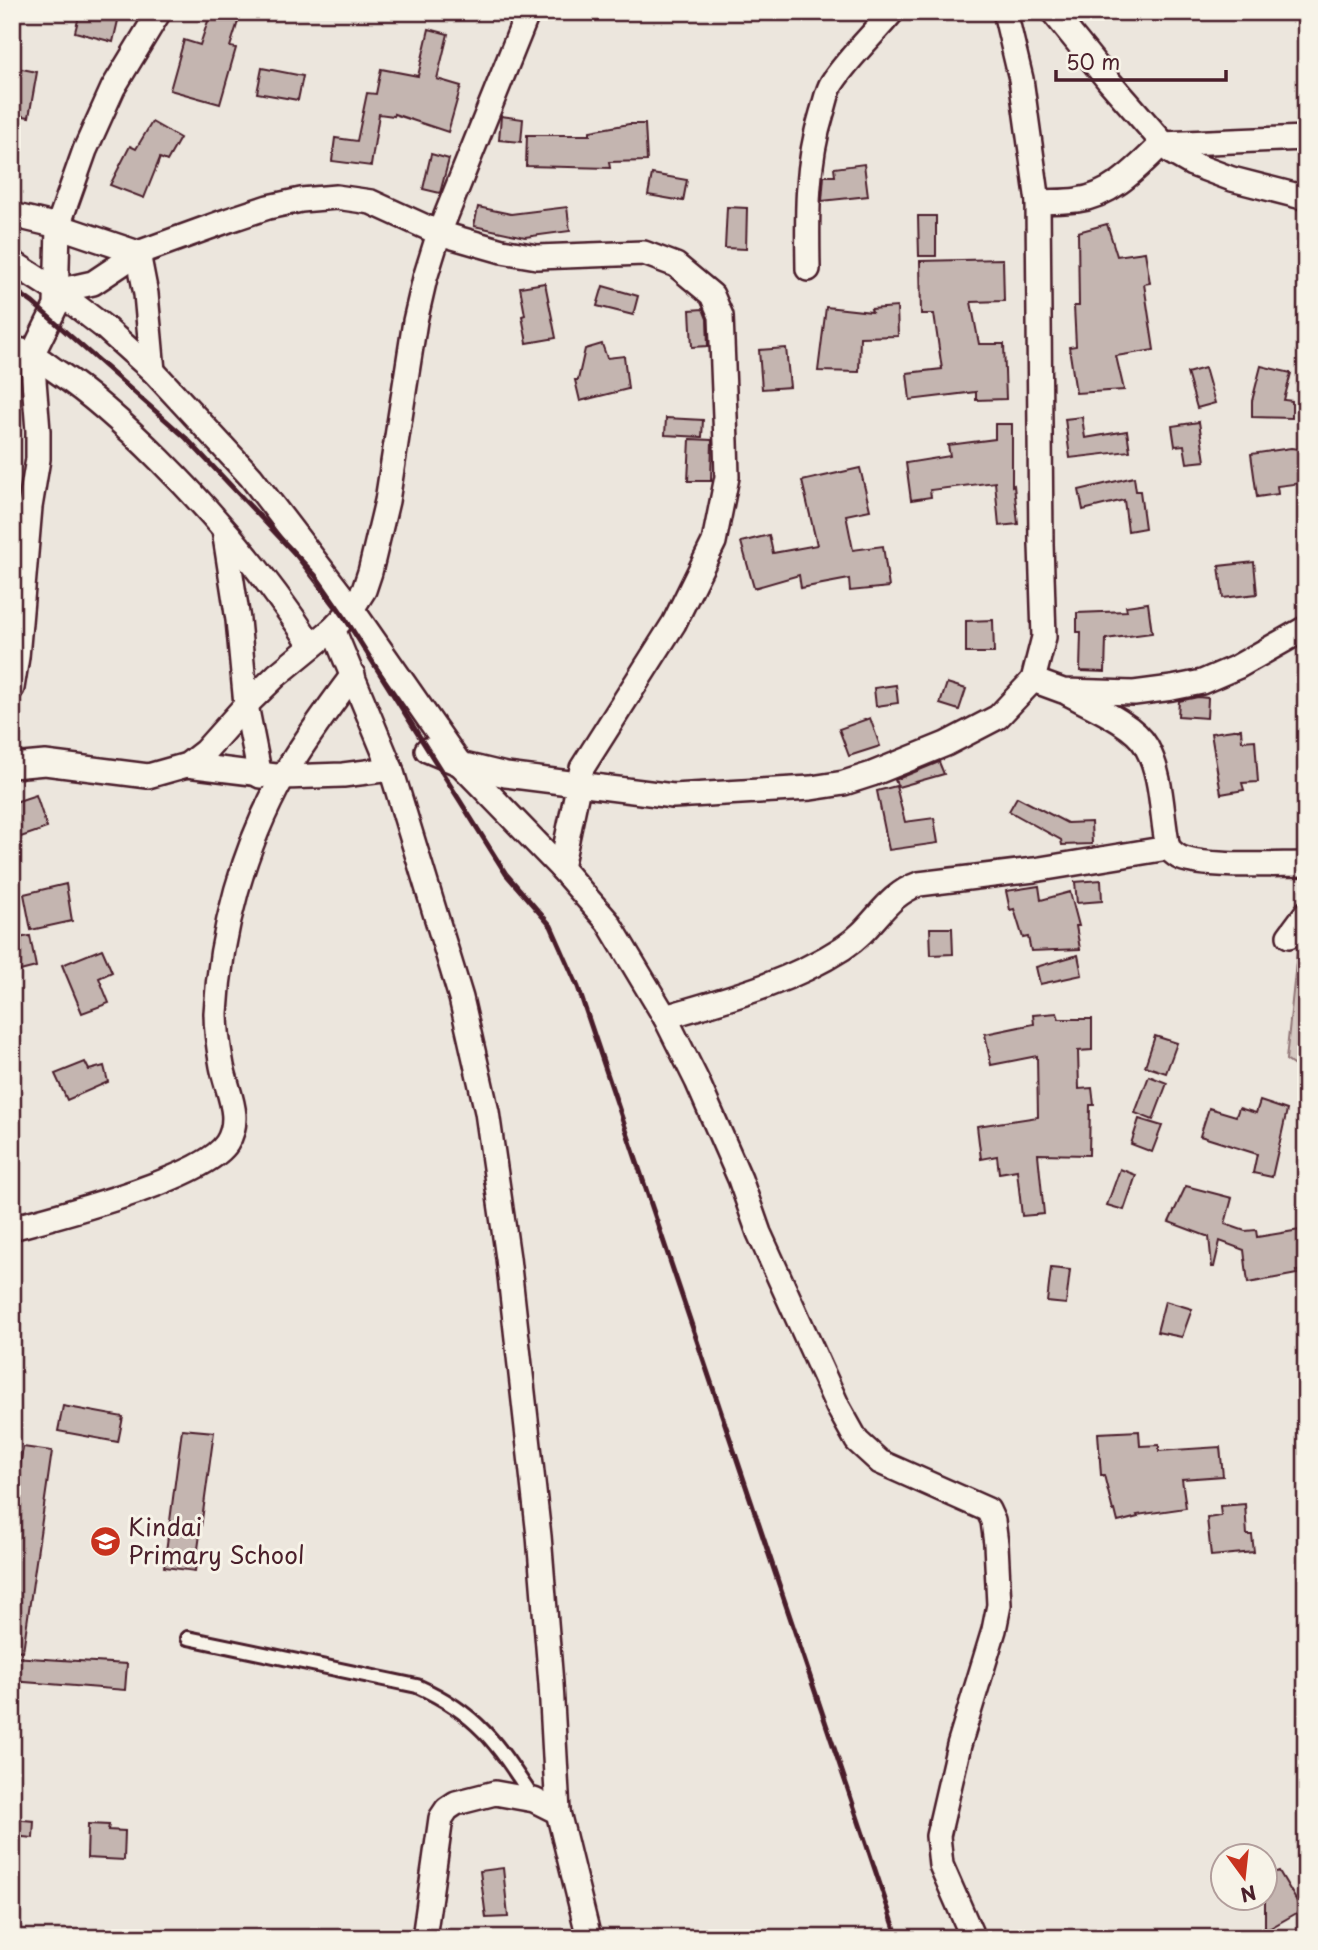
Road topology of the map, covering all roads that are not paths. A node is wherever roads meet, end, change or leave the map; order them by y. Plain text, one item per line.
1 (159, 12) edge
2 (528, 12) edge
3 (892, 12) edge
4 (1005, 12) edge
5 (1053, 12) edge
6 (1306, 138) edge
7 (1162, 144) junction
8 (1306, 198) edge
9 (1038, 202) junction
10 (12, 215) edge
11 (58, 226) junction
12 (439, 233) junction
13 (138, 253) junction
14 (12, 262) edge
15 (808, 269) dead end
16 (58, 291) junction
17 (22, 352) edge
18 (153, 371) junction
19 (21, 508) edge
20 (223, 528) junction
21 (352, 609) junction
22 (1306, 628) edge
23 (333, 629) junction
24 (312, 646) junction
25 (353, 675) junction
26 (1033, 680) junction
27 (12, 688) edge
28 (1063, 691) junction
29 (246, 705) junction
30 (427, 750) dead end
31 (460, 764) junction
32 (187, 765) junction
33 (12, 766) edge
34 (391, 769) junction
35 (260, 776) junction
36 (284, 777) junction
37 (577, 785) junction
38 (1168, 848) junction
39 (1306, 864) edge
40 (561, 868) junction
41 (1306, 912) edge
42 (1289, 936) dead end
43 (664, 1017) junction
44 (12, 1228) edge
45 (188, 1638) dead end
46 (534, 1800) junction
47 (558, 1812) junction
48 (424, 1938) edge
49 (589, 1938) edge
50 (973, 1938) edge

1 - 11 street
2 - 12 street
3 - 15 street
4 - 9 street
5 - 7 street
6 - 7 street
7 - 8 street
7 - 9 street
9 - 26 street
10 - 11 street
11 - 13 street
11 - 16 street
12 - 13 street
12 - 21 street
12 - 37 street
13 - 16 street
13 - 18 street
14 - 16 street
16 - 17 street
16 - 18 street
17 - 19 street
17 - 20 street
18 - 21 street
19 - 27 street
20 - 24 street
20 - 29 street
21 - 23 street
21 - 31 street
22 - 28 street
23 - 24 street
23 - 25 street
24 - 29 street
25 - 34 street
25 - 36 street
26 - 28 street
26 - 37 street
28 - 38 street
29 - 32 street
29 - 35 street
30 - 31 street
31 - 37 street
31 - 40 street
32 - 33 street
32 - 35 street
34 - 36 street
34 - 47 street
35 - 36 street
36 - 44 street
37 - 40 street
38 - 39 street
38 - 43 street
40 - 43 street
41 - 42 street
43 - 50 street
45 - 46 lane
46 - 47 street
46 - 48 street
47 - 49 street

